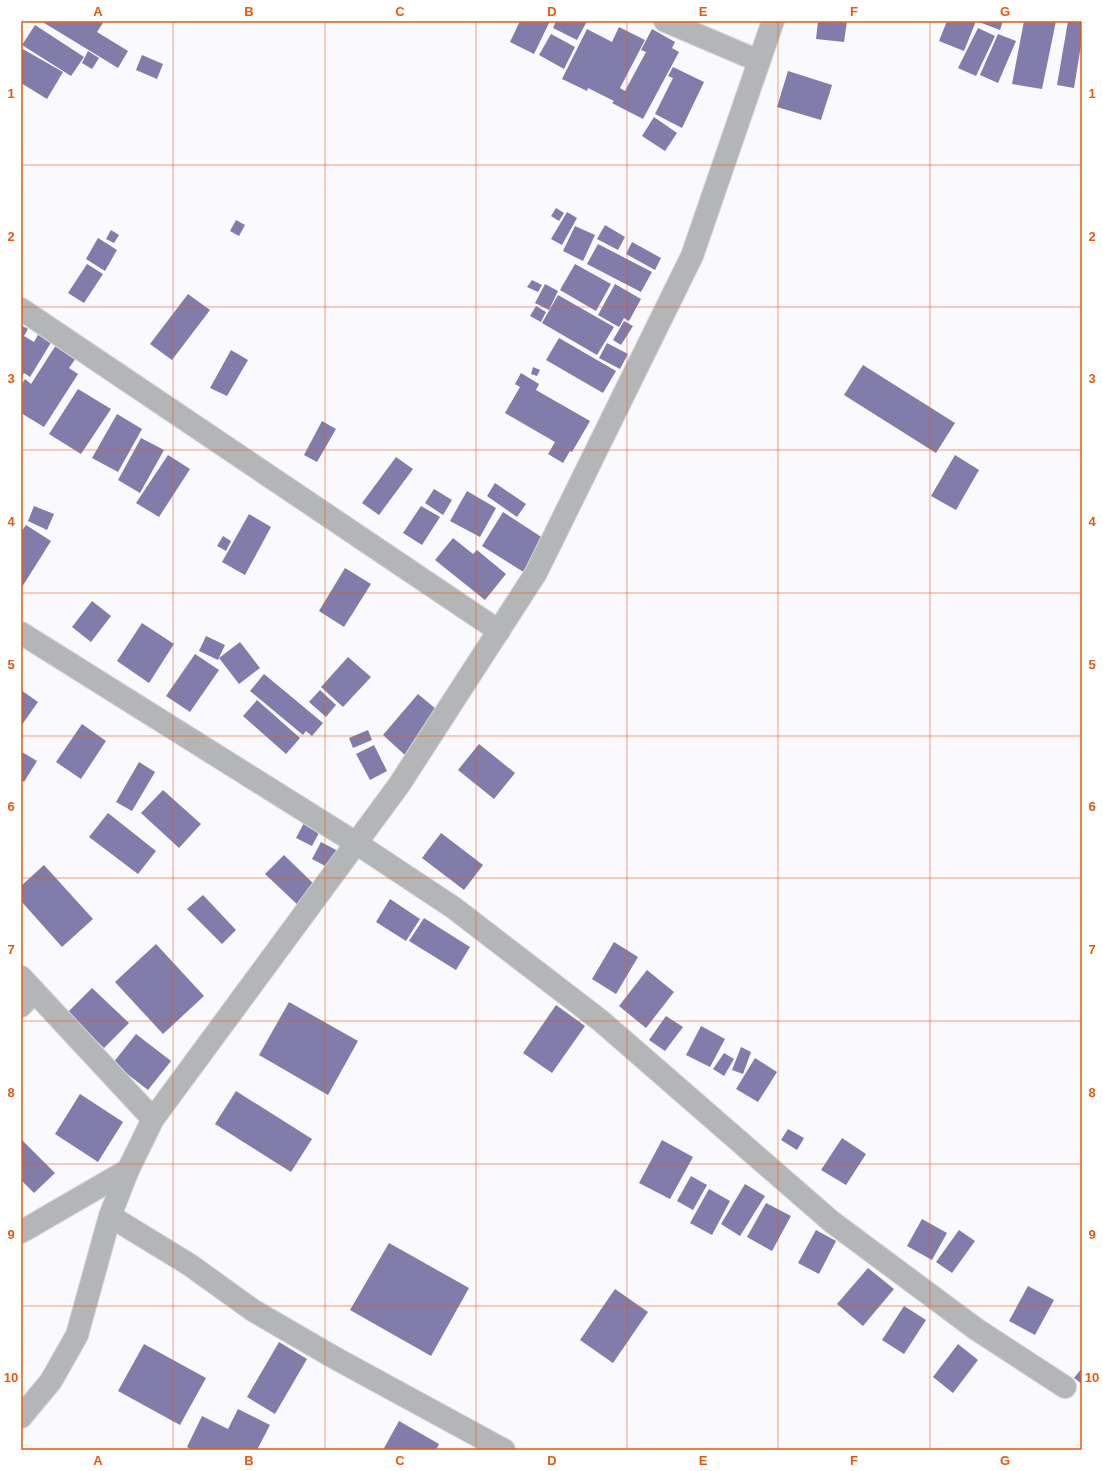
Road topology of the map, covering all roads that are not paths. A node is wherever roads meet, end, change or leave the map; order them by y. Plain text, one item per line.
1 (665, 21) edge
2 (773, 21) edge
3 (759, 61) junction
4 (21, 309) edge
5 (499, 631) junction
6 (21, 633) edge
7 (356, 843) junction
8 (25, 991) edge
9 (153, 1119) junction
10 (128, 1170) junction
11 (110, 1216) junction
12 (21, 1232) edge
13 (1065, 1387) dead end
14 (21, 1417) edge
15 (504, 1450) edge

1 - 3 street
2 - 3 street
3 - 5 street
4 - 5 street
5 - 7 street
6 - 7 street
7 - 9 street
7 - 13 street
8 - 9 street
9 - 10 street
10 - 11 street
10 - 12 street
11 - 14 street
11 - 15 street

